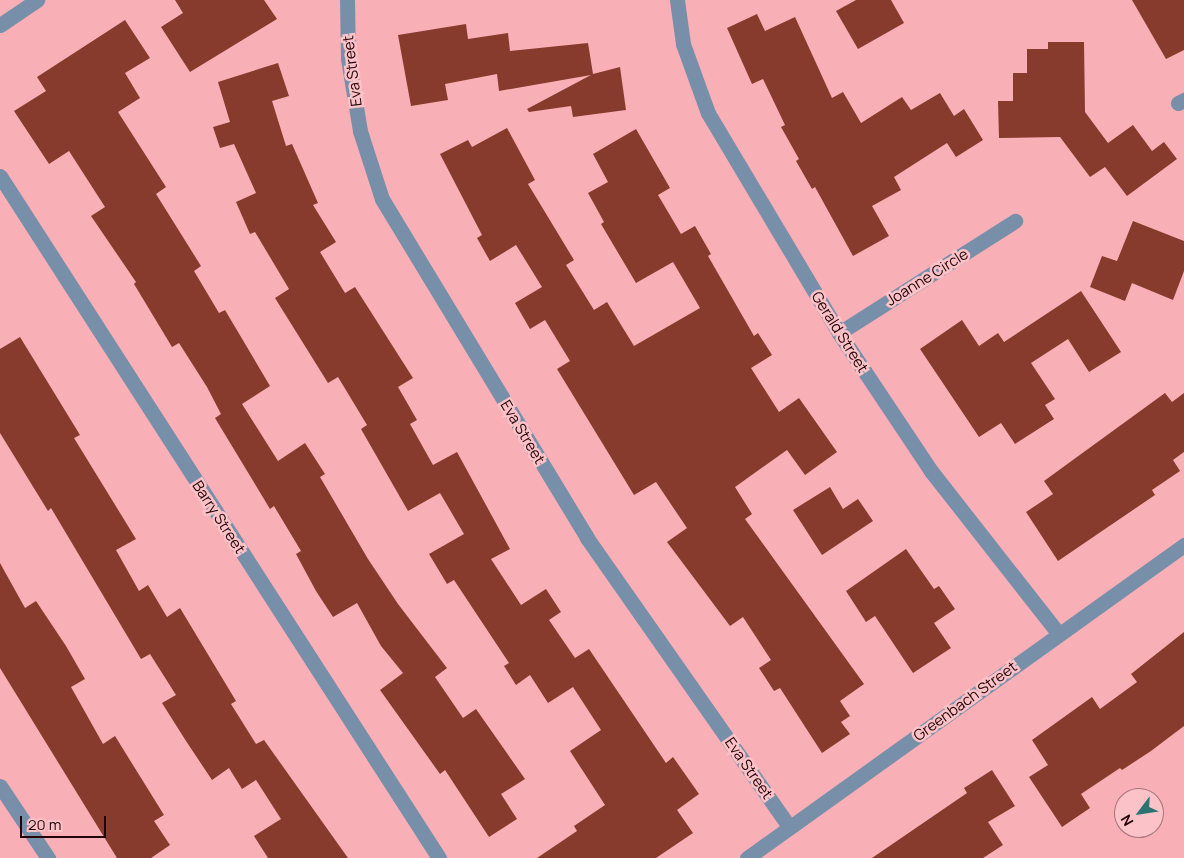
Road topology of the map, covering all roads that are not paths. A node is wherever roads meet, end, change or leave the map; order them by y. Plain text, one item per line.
1 (36, 0) edge
2 (347, 0) edge
3 (677, 0) edge
4 (0, 25) edge
5 (0, 176) edge
6 (1016, 221) dead end
7 (839, 333) junction
8 (1184, 545) edge
9 (1059, 634) junction
10 (0, 786) edge
11 (790, 826) junction
12 (48, 858) edge
13 (439, 858) edge
14 (746, 858) edge

1 - 4 street
2 - 11 street, Eva Street
3 - 7 street, Gerald Street
5 - 13 street, Barry Street
6 - 7 street, Joanne Circle
7 - 9 street, Gerald Street
8 - 9 street, Greenbach Street
9 - 11 street, Greenbach Street
10 - 12 street
11 - 14 street, Greenbach Street

